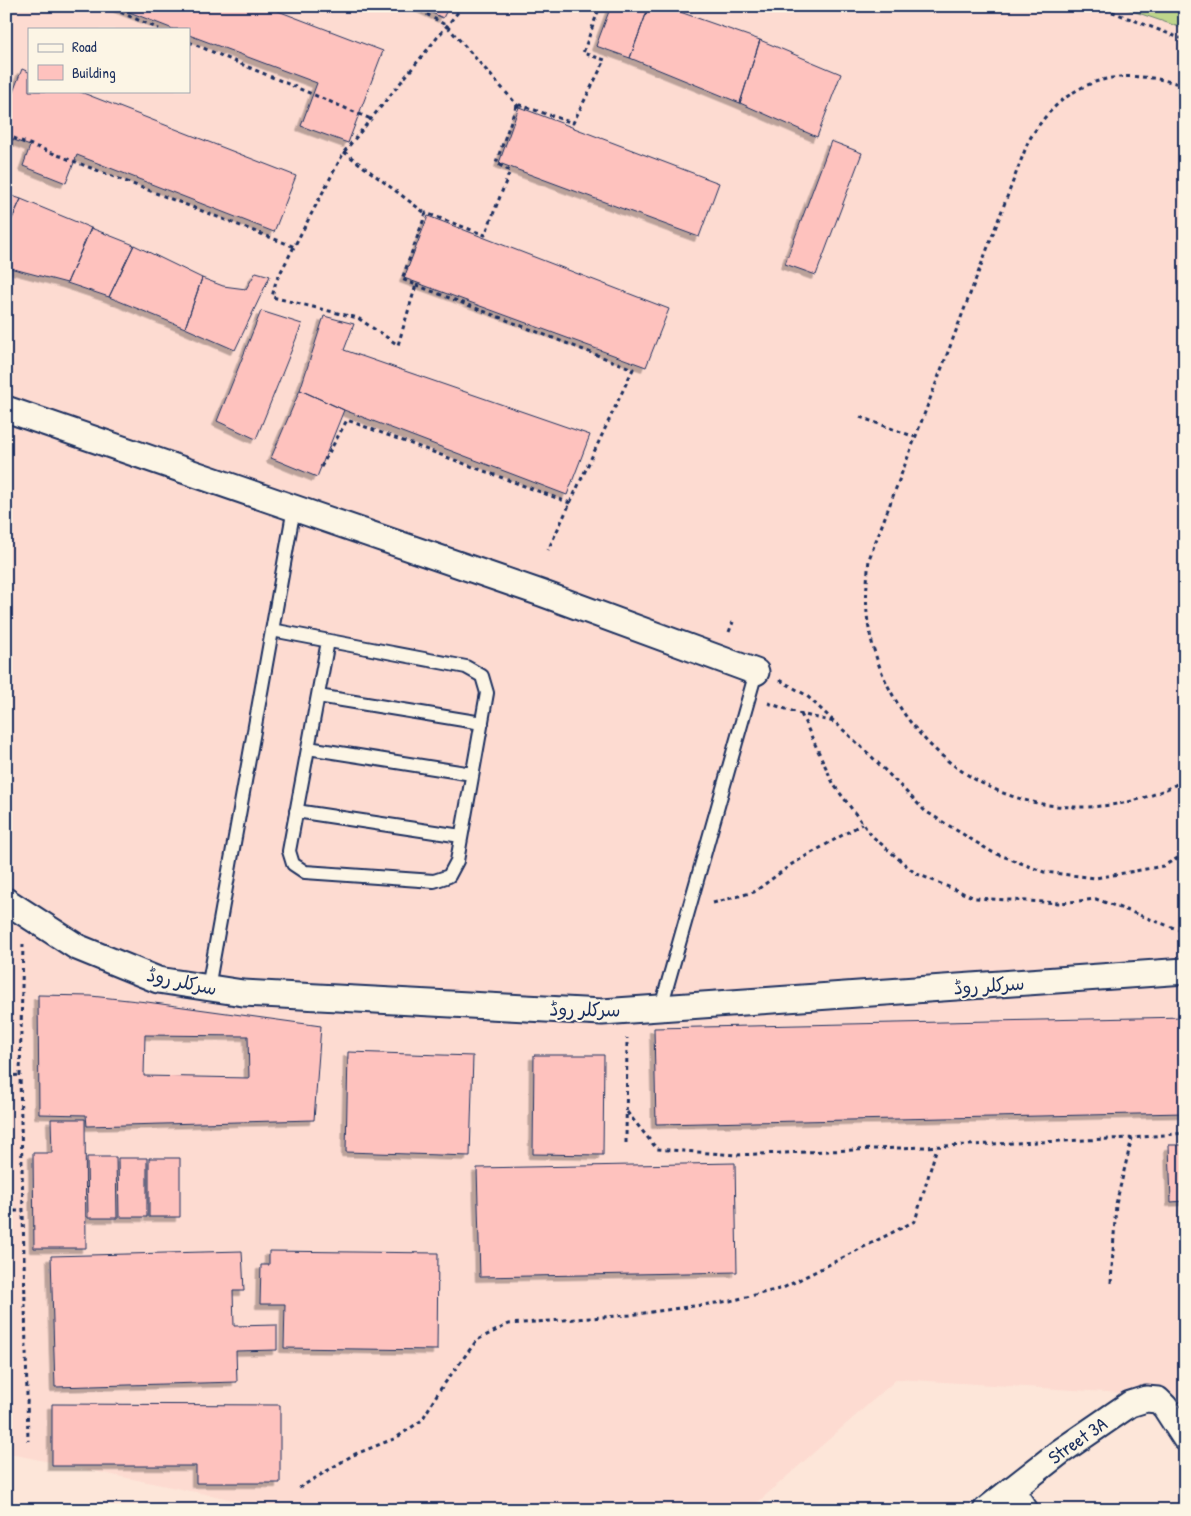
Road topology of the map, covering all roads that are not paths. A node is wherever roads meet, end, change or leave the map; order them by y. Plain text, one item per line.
1 (6, 409) edge
2 (294, 508) junction
3 (272, 630) junction
4 (328, 641) junction
5 (756, 672) joint
6 (318, 696) junction
7 (482, 723) junction
8 (308, 748) junction
9 (472, 774) junction
10 (296, 811) junction
11 (461, 836) junction
12 (15, 907) edge
13 (1185, 971) edge
14 (208, 988) junction
15 (661, 1007) junction
16 (1185, 1438) edge
17 (1018, 1500) edge
18 (986, 1510) edge

1 - 2 street
2 - 3 lane
2 - 5 street
3 - 4 lane
3 - 14 lane
4 - 6 lane
4 - 7 lane
5 - 15 lane
6 - 7 lane
6 - 8 lane
7 - 9 lane
8 - 9 lane
8 - 10 lane
9 - 11 lane
10 - 11 lane
10 - 11 lane
12 - 14 street, سرکلر روڈ
13 - 15 street, سرکلر روڈ
14 - 15 street, سرکلر روڈ
16 - 17 street, Street 3A
17 - 18 street, Street 3A

